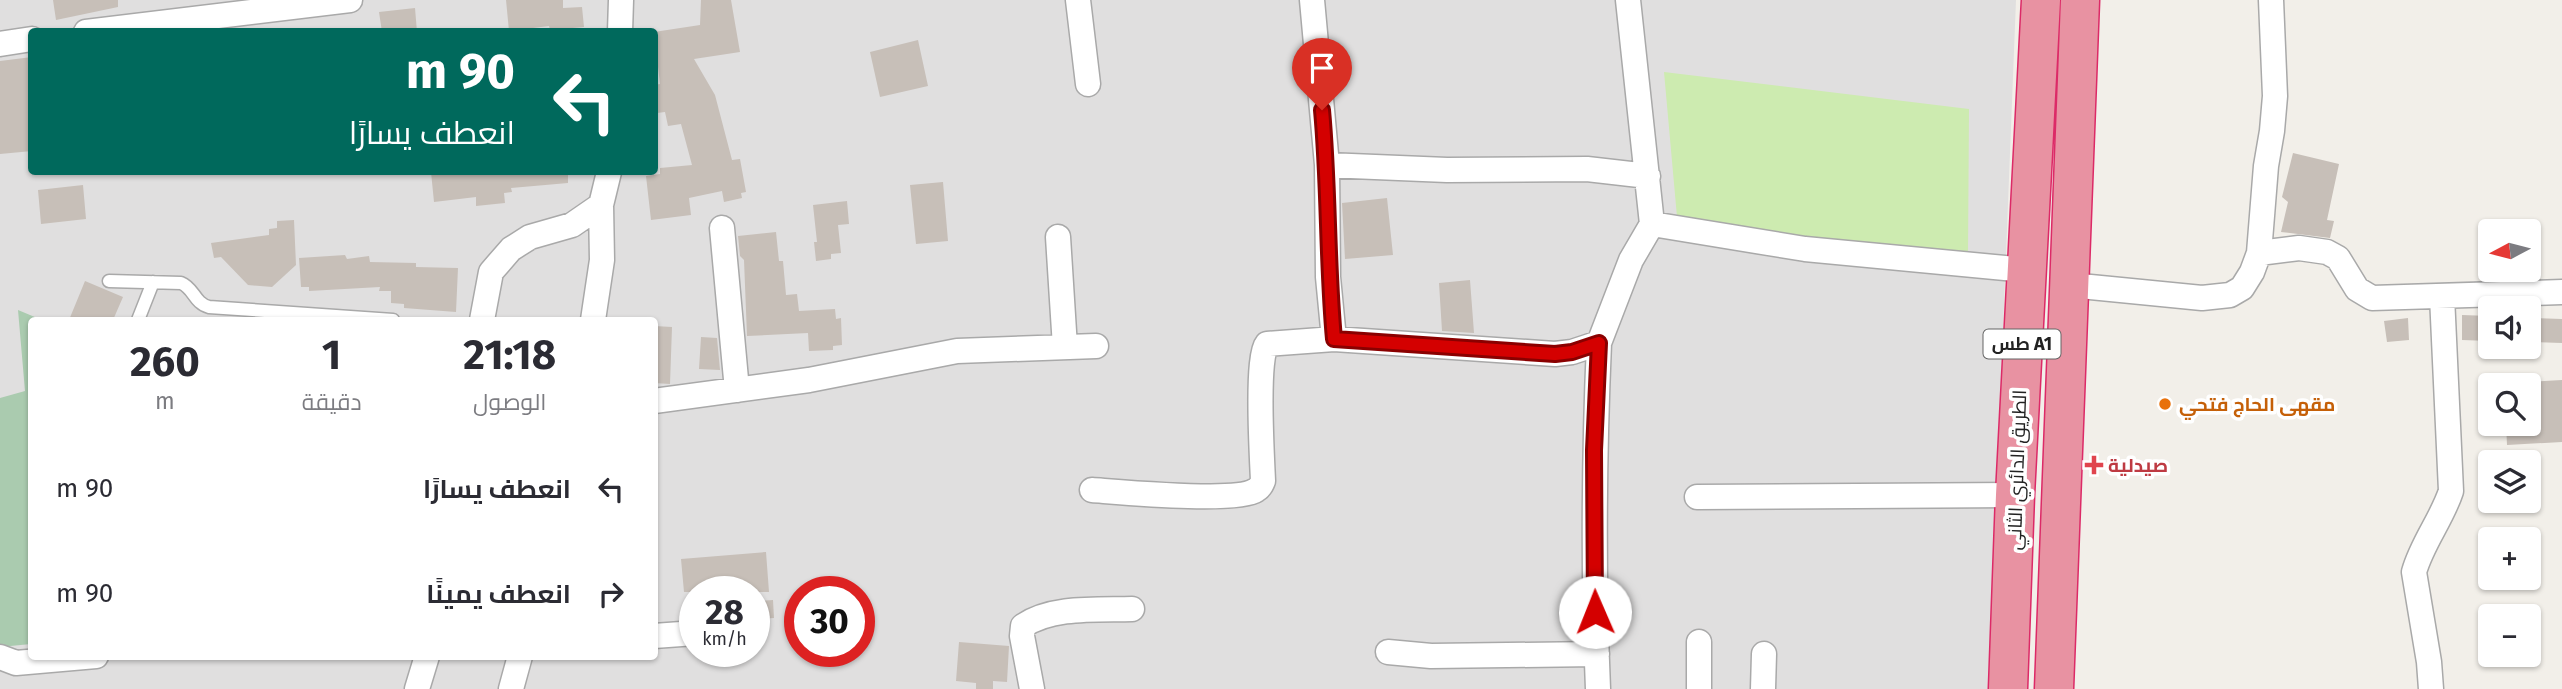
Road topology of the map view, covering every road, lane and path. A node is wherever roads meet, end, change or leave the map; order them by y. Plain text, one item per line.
1 (350, 0) edge
2 (621, 0) edge
3 (1078, 0) edge
4 (1312, 0) edge
5 (1628, 0) edge
6 (2041, 0) edge
7 (2080, 0) edge
8 (2272, 0) edge
9 (119, 28) edge
10 (620, 28) edge
11 (28, 40) edge
12 (0, 44) edge
13 (1088, 84) dead end
14 (1327, 166) junction
15 (608, 175) edge
16 (1648, 176) junction
17 (601, 205) junction
18 (1652, 224) junction
19 (722, 228) dead end
20 (1058, 237) dead end
21 (2259, 253) junction
22 (2026, 270) junction
23 (109, 281) dead end
24 (153, 282) junction
25 (2070, 285) junction
26 (2562, 292) edge
27 (2442, 296) junction
28 (139, 317) edge
29 (351, 317) edge
30 (483, 317) edge
31 (593, 317) edge
32 (1334, 339) junction
33 (1599, 343) junction
34 (1096, 346) dead end
35 (1065, 347) junction
36 (737, 390) junction
37 (658, 400) edge
38 (1092, 490) dead end
39 (2015, 495) junction
40 (1697, 497) dead end
41 (1132, 609) dead end
42 (679, 634) edge
43 (658, 636) edge
44 (1699, 642) dead end
45 (1388, 652) dead end
46 (1597, 654) junction
47 (1764, 654) dead end
48 (0, 657) edge
49 (50, 660) edge
50 (426, 660) edge
51 (519, 660) edge
52 (417, 689) edge
53 (511, 689) edge
54 (1032, 689) edge
55 (1598, 689) edge
56 (1699, 689) edge
57 (1763, 689) edge
58 (2008, 689) edge
59 (2054, 689) edge
60 (2431, 689) edge

1 - 9 street
2 - 10 street
3 - 13 street
4 - 14 street
5 - 16 street
6 - 22 highway, الطريق الدائري الثاني / طس A1
7 - 25 highway, طس A1
8 - 21 street
11 - 12 street
14 - 16 street
14 - 32 street
15 - 17 street
16 - 18 street
17 - 30 street
17 - 31 street
18 - 22 street
18 - 33 street
19 - 36 street
20 - 35 street
21 - 25 street
21 - 27 street
22 - 39 highway, الطريق الدائري الثاني / طس A1
23 - 24 lane
24 - 28 lane
24 - 29 lane
25 - 59 highway, طس A1
26 - 27 street
27 - 60 street
32 - 33 street
32 - 38 street
33 - 46 street
34 - 35 street
35 - 36 street
36 - 37 street
39 - 40 street
39 - 58 highway, الطريق الدائري الثاني / طس A1
41 - 54 street
42 - 43 street
44 - 56 street
45 - 46 street
46 - 55 street
47 - 57 street
48 - 49 street
50 - 52 street
51 - 53 street

